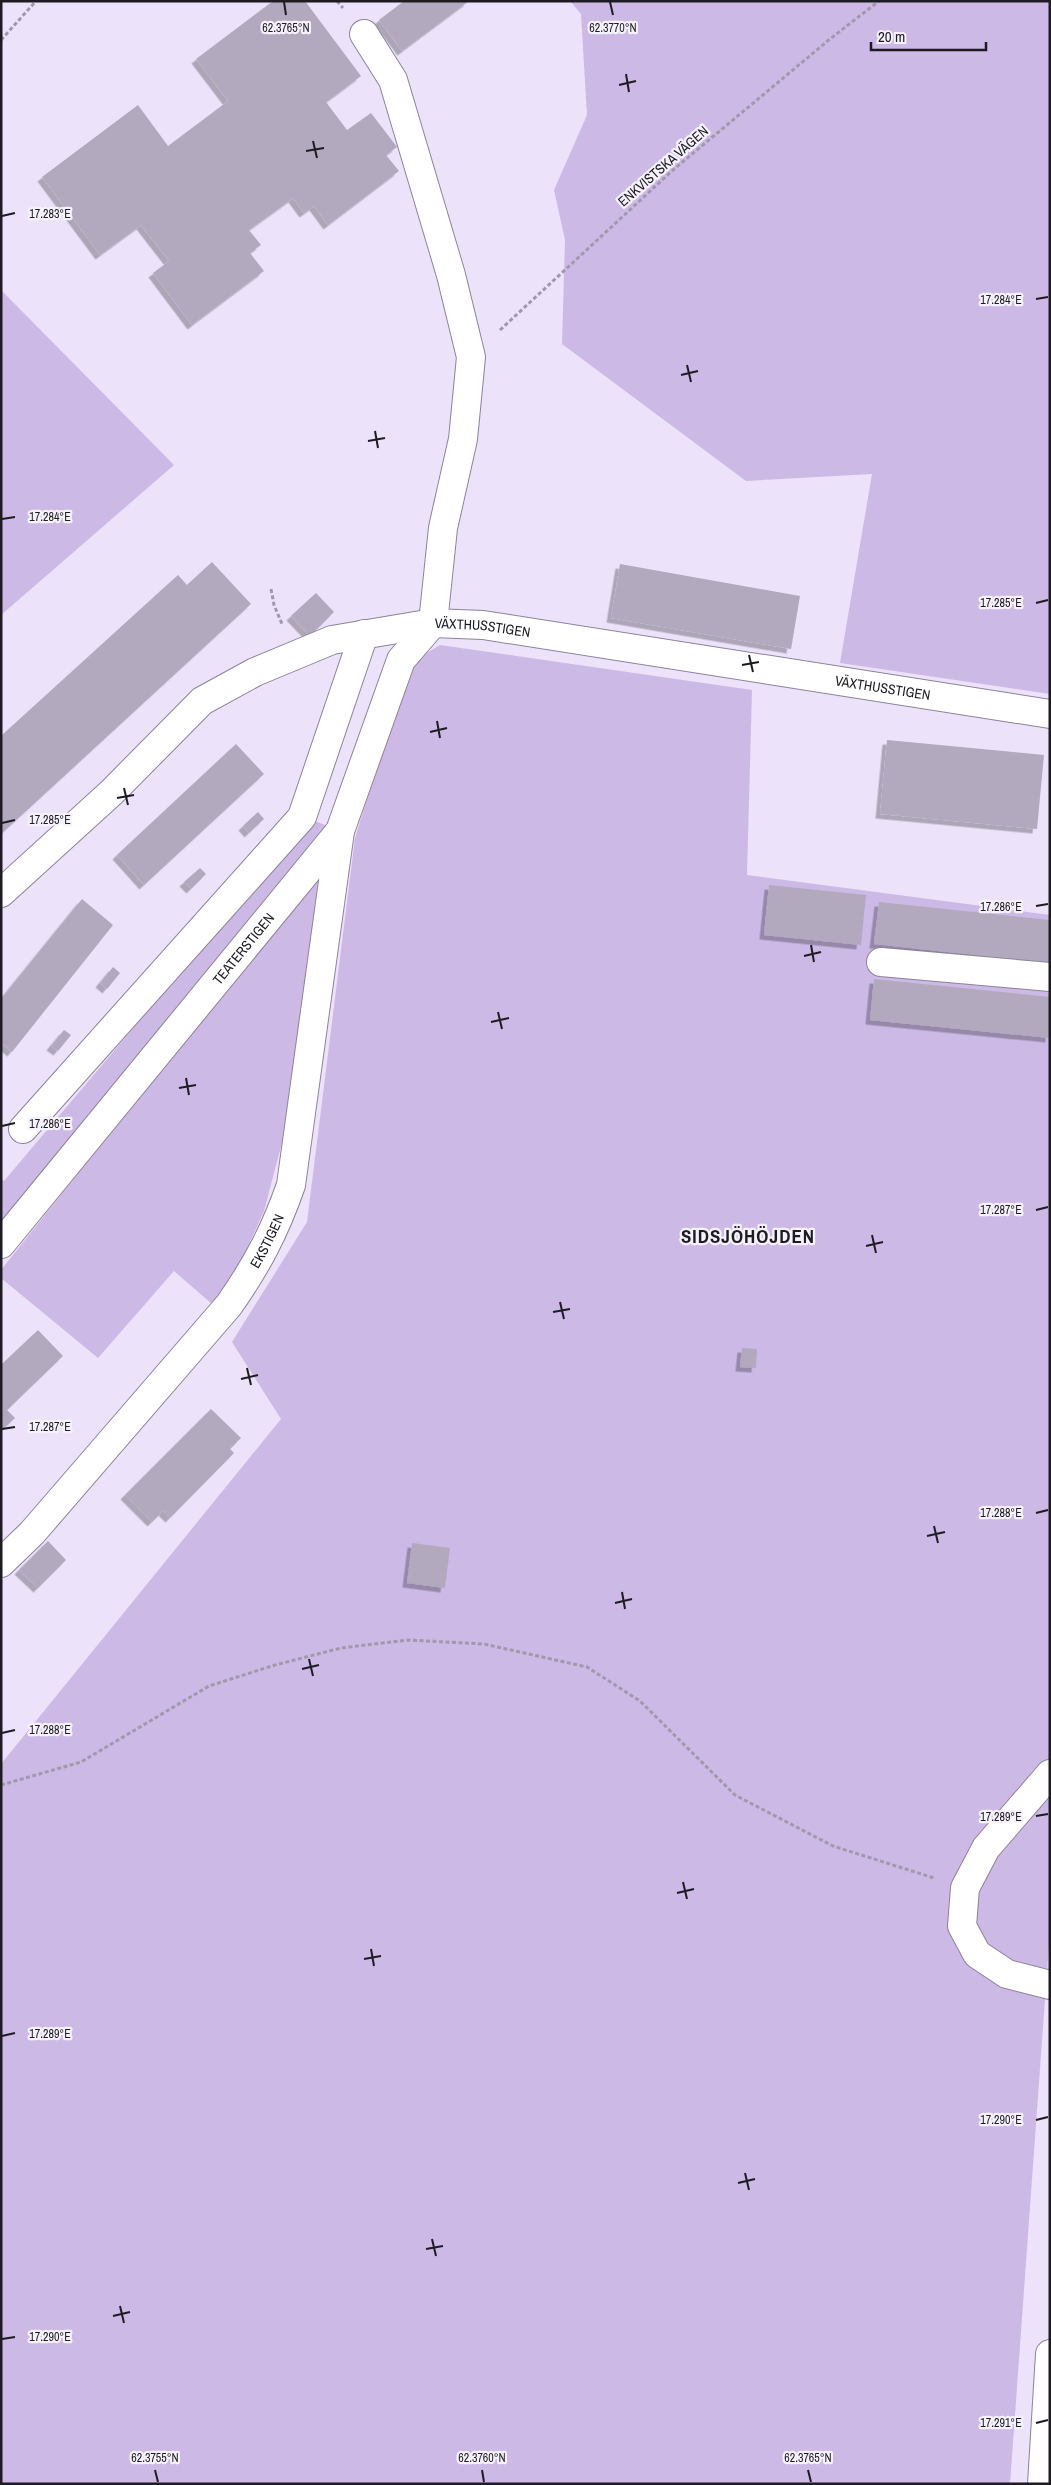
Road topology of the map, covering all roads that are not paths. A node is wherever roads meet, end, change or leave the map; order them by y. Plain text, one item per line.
1 (364, 34) dead end
2 (433, 623) junction
3 (364, 634) junction
4 (1050, 714) edge
5 (302, 816) junction
6 (340, 831) junction
7 (1, 893) edge
8 (881, 962) dead end
9 (1050, 977) edge
10 (23, 1129) dead end
11 (1, 1244) edge
12 (1, 1563) edge
13 (1050, 1774) edge
14 (1050, 1985) edge
15 (1050, 2354) edge
16 (1042, 2484) edge

1 - 2 street
2 - 3 street, VÄXTHUSSTIGEN
2 - 4 street, VÄXTHUSSTIGEN
2 - 6 street, TEATERSTIGEN
3 - 5 street
3 - 7 street, VÄXTHUSSTIGEN
5 - 6 street
5 - 10 street
6 - 11 street, TEATERSTIGEN
6 - 12 street, EKSTIGEN
8 - 9 street
13 - 14 street
15 - 16 street

